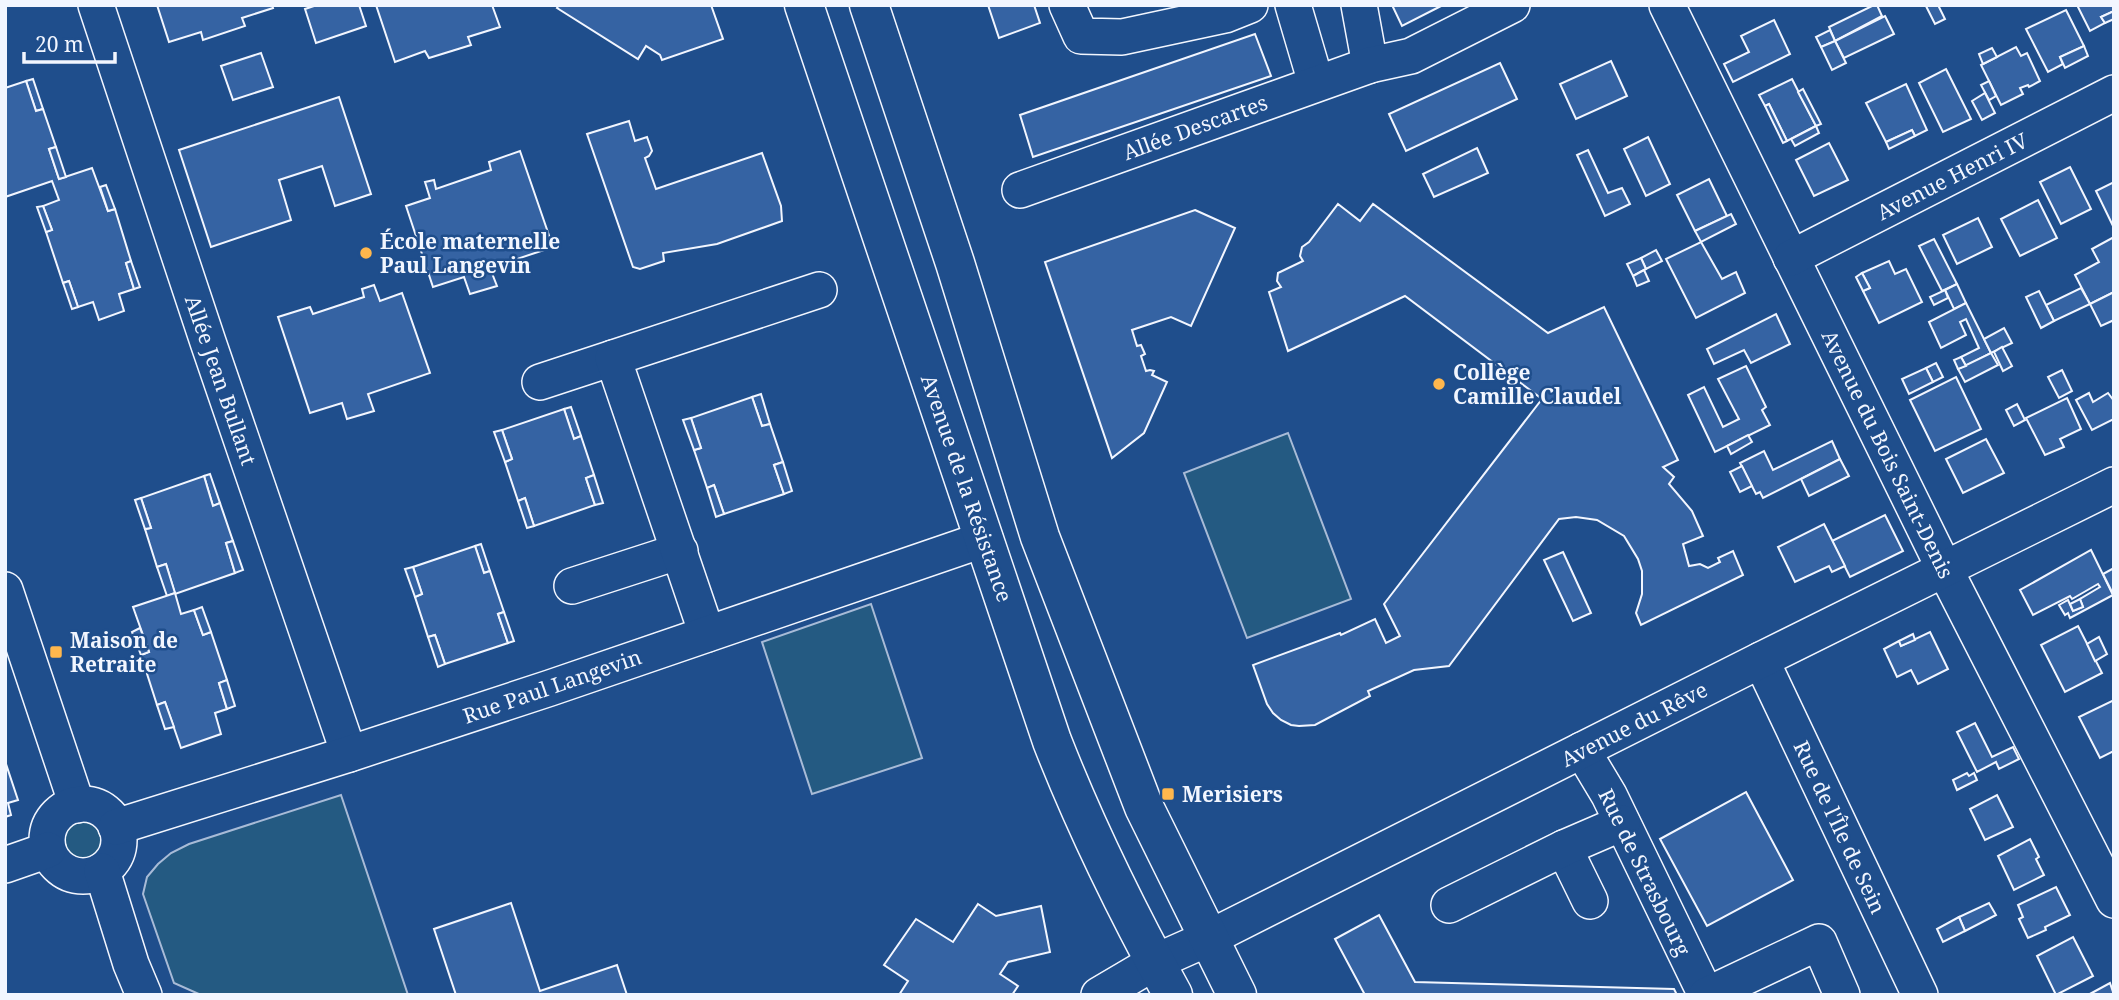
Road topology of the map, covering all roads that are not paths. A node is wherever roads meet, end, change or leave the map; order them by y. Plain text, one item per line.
1 (96, 5) edge
2 (804, 5) edge
3 (869, 5) edge
4 (1067, 5) edge
5 (1250, 5) edge
6 (1293, 5) edge
7 (1359, 5) edge
8 (1512, 5) edge
9 (1667, 5) edge
10 (1370, 65) junction
11 (1317, 83) junction
12 (2114, 93) edge
13 (1020, 190) dead end
14 (1791, 258) junction
15 (819, 290) dead end
16 (613, 358) junction
17 (540, 382) dead end
18 (2114, 485) edge
19 (985, 539) junction
20 (680, 551) junction
21 (1945, 570) junction
22 (572, 586) dead end
23 (5, 590) edge
24 (707, 634) junction
25 (1760, 660) junction
26 (1582, 750) junction
27 (348, 754) junction
28 (77, 804) junction
29 (1622, 823) junction
30 (116, 827) junction
31 (1564, 848) junction
32 (48, 850) junction
33 (5, 865) edge
34 (102, 871) junction
35 (2111, 887) edge
36 (1590, 901) dead end
37 (1449, 905) dead end
38 (1209, 938) junction
39 (1155, 962) junction
40 (144, 995) edge
41 (1099, 995) edge
42 (1173, 995) edge
43 (1237, 995) edge
44 (1707, 995) edge
45 (1842, 995) edge
46 (1920, 995) edge

1 - 27 street, Allée Jean Bullant
2 - 19 main road, Avenue de la Résistance
3 - 38 main road
4 - 5 street
6 - 11 street
7 - 10 street
8 - 10 street, Allée Descartes
9 - 14 street, Avenue du Bois Saint-Denis
10 - 11 street, Allée Descartes
11 - 13 street, Allée Descartes
12 - 14 street, Avenue Henri IV
14 - 21 street, Avenue du Bois Saint-Denis
15 - 16 street
16 - 17 street
16 - 20 street
18 - 21 street, Avenue du Rêve
19 - 24 street, Rue Paul Langevin
19 - 39 main road, Avenue de la Résistance
20 - 22 street
20 - 24 street
21 - 25 street, Avenue du Rêve
21 - 35 street, Avenue du Bois Saint-Denis
23 - 28 street
24 - 27 street, Rue Paul Langevin
25 - 26 street, Avenue du Rêve
25 - 46 street, Rue de l'Île de Sein
26 - 29 street, Rue de Strasbourg
26 - 38 street, Avenue du Rêve
27 - 30 street, Rue Paul Langevin
28 - 30 street
28 - 32 street
29 - 31 street
29 - 44 street, Rue de Strasbourg
30 - 34 street
31 - 36 street
31 - 37 street
32 - 33 street
32 - 34 street
34 - 40 street
38 - 39 street, Avenue du Rêve
38 - 43 main road
39 - 41 street, Avenue du Rêve
39 - 42 main road, Avenue de la Résistance
44 - 45 street, Rue de Strasbourg

